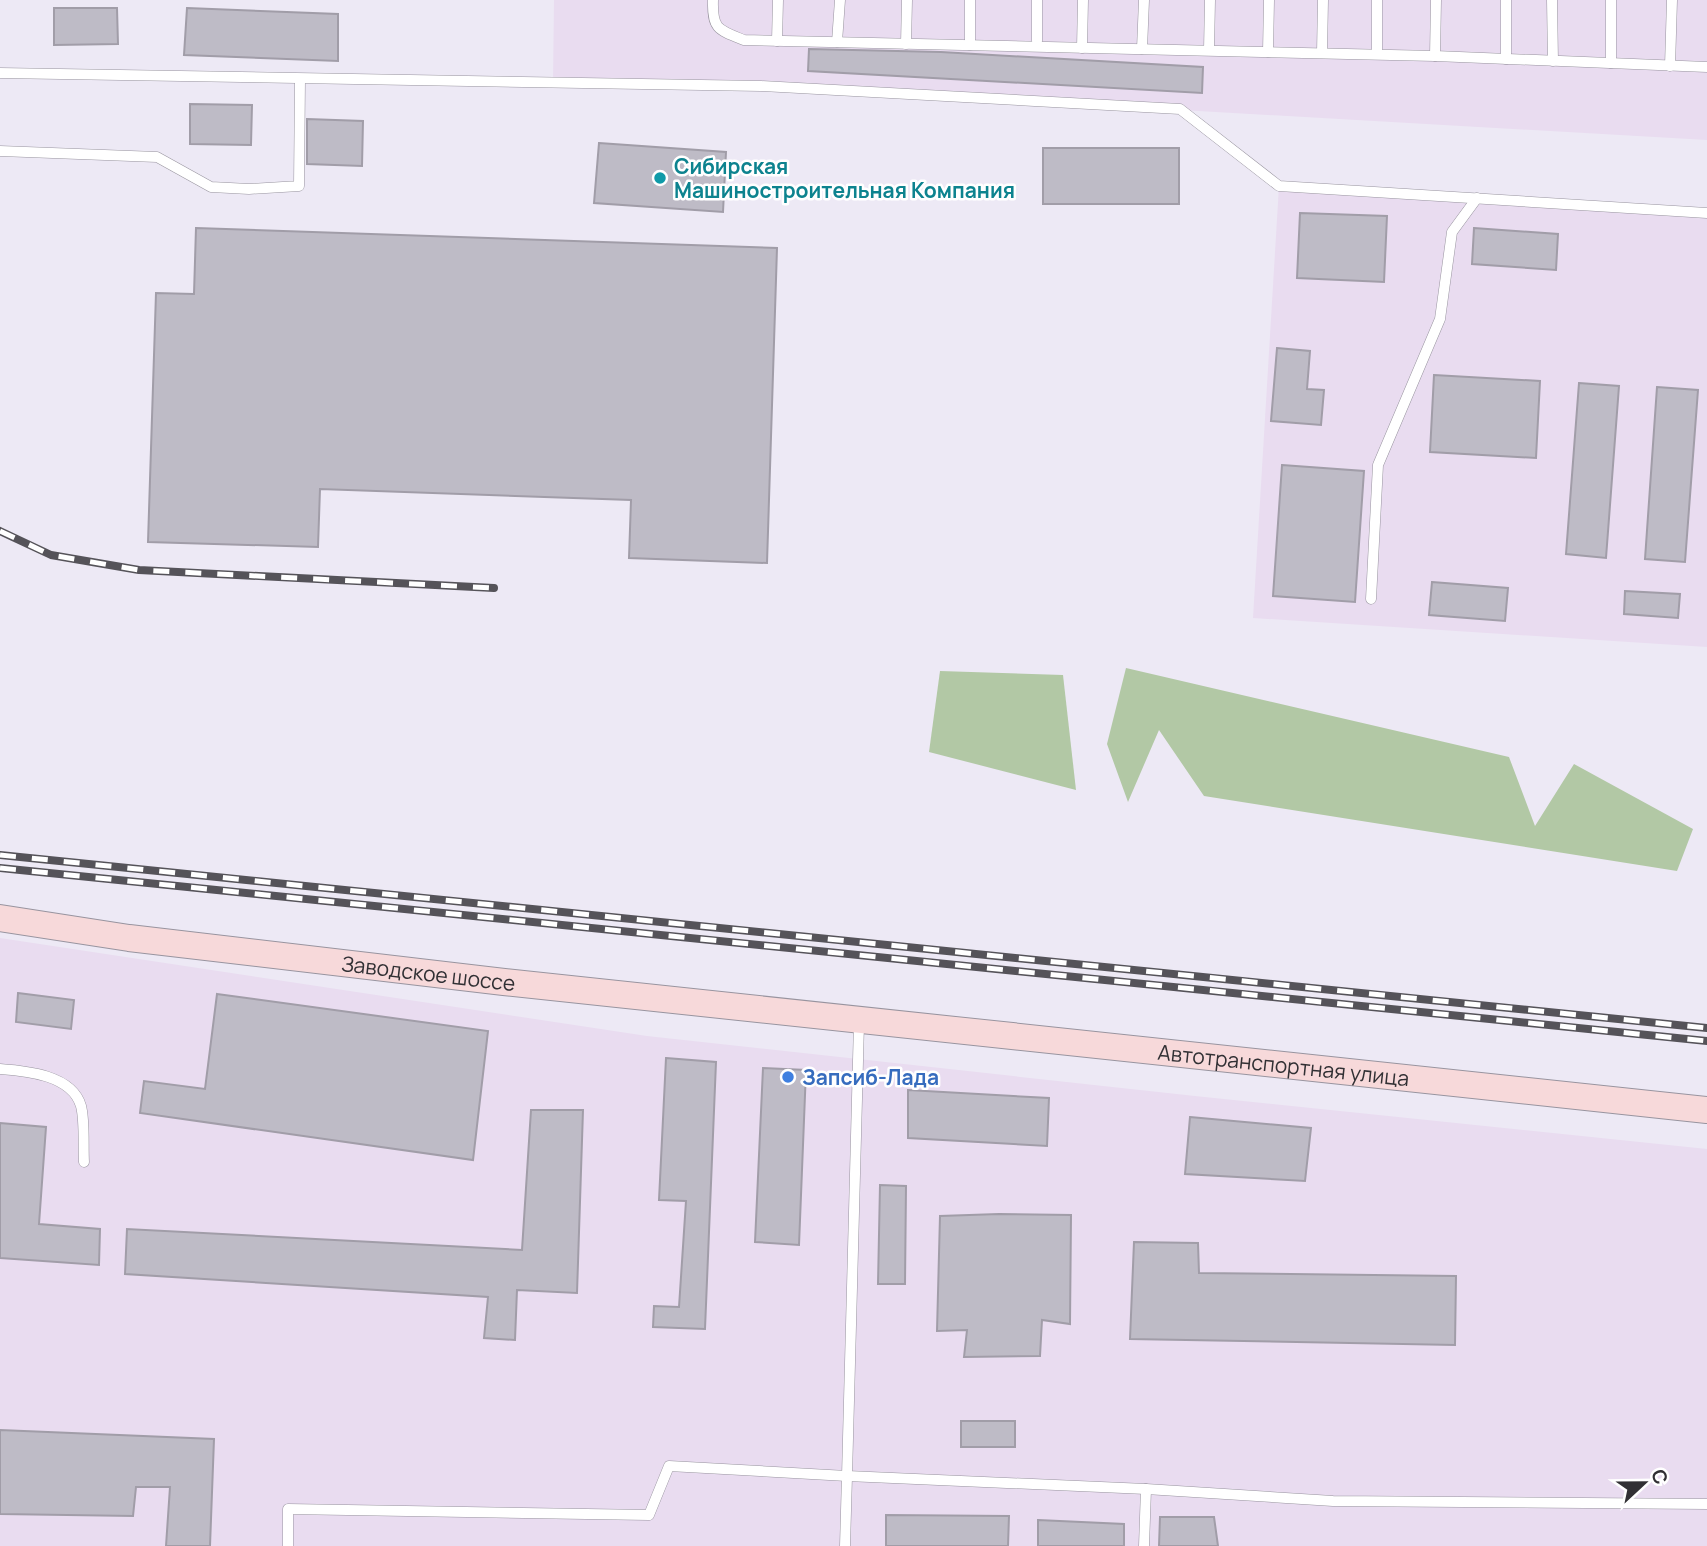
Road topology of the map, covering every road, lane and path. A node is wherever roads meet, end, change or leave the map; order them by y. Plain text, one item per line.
1 (713, 0) edge
2 (778, 0) edge
3 (840, 0) edge
4 (907, 0) edge
5 (971, 0) edge
6 (1037, 0) edge
7 (1083, 0) edge
8 (1144, 0) edge
9 (1209, 0) edge
10 (1269, 0) edge
11 (1323, 0) edge
12 (1377, 0) edge
13 (1436, 0) edge
14 (1506, 0) edge
15 (1552, 0) edge
16 (1611, 0) edge
17 (1672, 0) edge
18 (777, 41) junction
19 (1037, 41) dead end
20 (837, 42) junction
21 (906, 44) junction
22 (970, 45) junction
23 (1082, 48) junction
24 (1142, 49) junction
25 (1209, 50) junction
26 (1268, 52) junction
27 (1322, 53) junction
28 (1377, 54) junction
29 (1435, 56) junction
30 (1506, 59) junction
31 (1553, 61) junction
32 (1611, 63) junction
33 (1670, 66) junction
34 (1707, 67) edge
35 (0, 73) edge
36 (300, 79) junction
37 (0, 151) edge
38 (1477, 198) junction
39 (1707, 213) edge
40 (1371, 599) dead end
41 (0, 918) edge
42 (860, 1019) junction
43 (0, 1069) edge
44 (1707, 1110) edge
45 (84, 1162) dead end
46 (847, 1476) junction
47 (1146, 1489) junction
48 (1707, 1504) edge
49 (288, 1546) edge
50 (845, 1546) edge
51 (1144, 1546) edge

1 - 18 lane
2 - 18 lane
3 - 20 lane
4 - 21 lane
5 - 22 lane
6 - 19 lane
7 - 23 lane
8 - 24 lane
9 - 25 lane
10 - 26 lane
11 - 27 lane
12 - 28 lane
13 - 29 lane
14 - 30 lane
15 - 31 lane
16 - 32 lane
17 - 33 lane
18 - 20 lane
20 - 21 lane
21 - 22 lane
22 - 23 lane
23 - 24 lane
24 - 25 lane
25 - 26 lane
26 - 27 lane
27 - 28 lane
28 - 29 lane
29 - 30 lane
30 - 31 lane
31 - 32 lane
32 - 33 lane
33 - 34 lane
35 - 36 lane
36 - 37 lane
36 - 38 lane
38 - 39 lane
38 - 40 lane
41 - 42 main road, Заводское шоссе
42 - 44 main road, Автотранспортная улица
42 - 46 lane
43 - 45 lane
46 - 47 lane
46 - 49 lane
46 - 50 lane
47 - 48 lane
47 - 51 lane

